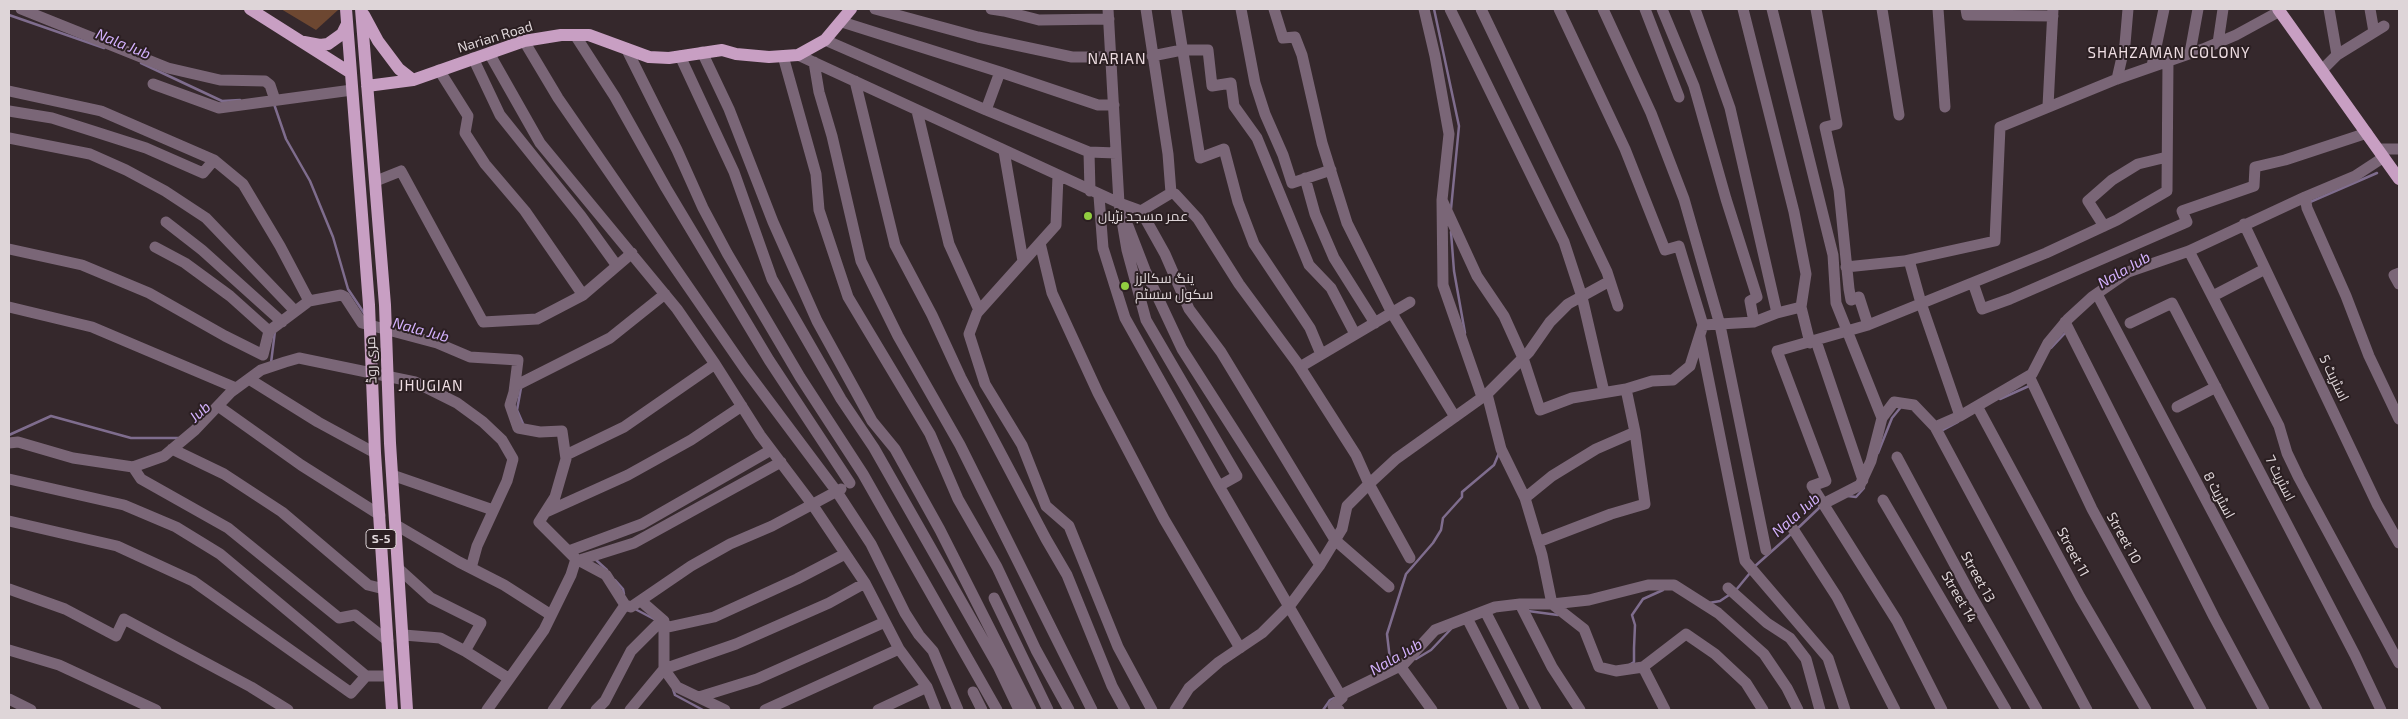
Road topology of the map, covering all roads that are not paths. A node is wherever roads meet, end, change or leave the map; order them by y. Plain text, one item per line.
1 (21, 9) edge
2 (250, 9) edge
3 (346, 9) edge
4 (851, 9) edge
5 (875, 9) edge
6 (991, 9) edge
7 (1147, 9) edge
8 (1176, 9) edge
9 (1241, 9) edge
10 (1274, 9) edge
11 (1424, 9) edge
12 (1450, 9) edge
13 (1481, 9) edge
14 (1559, 9) edge
15 (1603, 9) edge
16 (1645, 9) edge
17 (1662, 9) edge
18 (1695, 9) edge
19 (1743, 9) edge
20 (1772, 9) edge
21 (1816, 9) edge
22 (1882, 9) edge
23 (1938, 9) edge
24 (1966, 9) edge
25 (2128, 9) edge
26 (2164, 9) edge
27 (2198, 9) edge
28 (2223, 9) edge
29 (2329, 9) edge
30 (2370, 9) edge
31 (361, 10) edge
32 (1004, 10) edge
33 (2279, 10) edge
34 (2053, 12) edge
35 (1109, 14) edge
36 (842, 22) junction
37 (347, 24) junction
38 (2384, 26) dead end
39 (2374, 32) junction
40 (575, 35) junction
41 (524, 40) junction
42 (825, 40) junction
43 (300, 41) junction
44 (2218, 43) junction
45 (627, 50) junction
46 (1182, 50) junction
47 (702, 52) junction
48 (489, 53) junction
49 (2190, 54) junction
50 (798, 55) junction
51 (2337, 55) junction
52 (680, 56) junction
53 (783, 56) junction
54 (1152, 56) junction
55 (1112, 57) junction
56 (474, 58) junction
57 (2168, 60) junction
58 (814, 62) junction
59 (2152, 66) junction
60 (439, 70) junction
61 (2322, 70) junction
62 (1000, 72) junction
63 (351, 73) junction
64 (168, 78) junction
65 (2117, 79) junction
66 (413, 80) junction
67 (855, 82) junction
68 (153, 84) dead end
69 (367, 86) junction
70 (352, 90) junction
71 (9, 91) edge
72 (1679, 97) dead end
73 (274, 100) junction
74 (1114, 105) junction
75 (2048, 106) junction
76 (1945, 107) dead end
77 (986, 110) junction
78 (9, 111) edge
79 (918, 111) junction
80 (1899, 115) dead end
81 (2367, 133) junction
82 (9, 138) edge
83 (2399, 149) edge
84 (1004, 151) junction
85 (1089, 152) junction
86 (1116, 153) junction
87 (2381, 153) junction
88 (2167, 158) junction
89 (214, 160) junction
90 (1331, 170) junction
91 (358, 172) junction
92 (376, 176) junction
93 (1058, 176) junction
94 (1305, 178) junction
95 (2399, 179) edge
96 (1094, 193) junction
97 (1170, 193) junction
98 (2305, 197) junction
99 (1442, 200) junction
100 (1119, 204) junction
101 (1141, 210) junction
102 (166, 222) dead end
103 (2244, 224) junction
104 (2104, 226) junction
105 (1040, 243) junction
106 (155, 248) dead end
107 (9, 249) edge
108 (2189, 250) junction
109 (632, 253) junction
110 (1909, 260) junction
111 (1023, 261) junction
112 (616, 266) junction
113 (1846, 267) junction
114 (2265, 269) junction
115 (2399, 273) edge
116 (1608, 282) junction
117 (1973, 282) junction
118 (2399, 284) edge
119 (665, 294) junction
120 (2097, 294) junction
121 (583, 295) junction
122 (2213, 296) junction
123 (1582, 297) junction
124 (309, 301) junction
125 (1410, 302) dead end
126 (1921, 303) junction
127 (1618, 306) dead end
128 (9, 307) edge
129 (1801, 307) junction
130 (295, 310) junction
131 (979, 310) junction
132 (1392, 313) junction
133 (1777, 313) junction
134 (282, 322) junction
135 (1754, 322) junction
136 (2065, 322) junction
137 (1375, 323) junction
138 (2130, 323) dead end
139 (1868, 324) junction
140 (1720, 325) junction
141 (1701, 330) junction
142 (269, 331) junction
143 (1846, 332) junction
144 (1355, 334) junction
145 (1813, 342) junction
146 (263, 354) junction
147 (1321, 354) junction
148 (1523, 358) junction
149 (715, 364) junction
150 (1300, 367) junction
151 (261, 370) junction
152 (2029, 376) junction
153 (248, 380) junction
154 (515, 386) junction
155 (2216, 387) junction
156 (236, 388) junction
157 (1626, 389) junction
158 (1604, 392) junction
159 (1485, 396) junction
160 (218, 406) junction
161 (742, 406) junction
162 (1977, 406) junction
163 (2177, 407) dead end
164 (1455, 416) junction
165 (1960, 416) junction
166 (1882, 418) junction
167 (2399, 419) edge
168 (1935, 427) junction
169 (1635, 432) junction
170 (9, 442) edge
171 (172, 449) junction
172 (771, 450) junction
173 (375, 453) junction
174 (566, 455) junction
175 (1897, 458) dead end
176 (780, 462) junction
177 (133, 467) junction
178 (863, 474) junction
179 (392, 475) junction
180 (9, 479) edge
181 (1863, 480) junction
182 (850, 483) junction
183 (1369, 484) junction
184 (1219, 486) junction
185 (837, 492) junction
186 (1525, 498) junction
187 (1883, 500) dead end
188 (812, 504) junction
189 (1823, 504) junction
190 (493, 510) junction
191 (546, 512) junction
192 (380, 515) junction
193 (9, 521) edge
194 (396, 525) junction
195 (1793, 529) dead end
196 (1335, 540) junction
197 (1538, 542) junction
198 (2399, 543) edge
199 (1766, 550) dead end
200 (845, 554) junction
201 (575, 557) junction
202 (1410, 558) dead end
203 (1320, 565) junction
204 (471, 568) junction
205 (399, 569) junction
206 (865, 584) junction
207 (1389, 587) dead end
208 (1728, 588) dead end
209 (9, 589) edge
210 (384, 589) junction
211 (994, 598) dead end
212 (641, 601) junction
213 (1520, 604) junction
214 (1552, 604) junction
215 (624, 605) junction
216 (1289, 606) junction
217 (1485, 611) junction
218 (551, 615) junction
219 (1467, 618) junction
220 (885, 622) junction
221 (663, 624) junction
222 (404, 635) junction
223 (388, 641) junction
224 (1240, 648) junction
225 (899, 649) junction
226 (9, 650) edge
227 (465, 651) junction
228 (405, 661) junction
229 (389, 662) junction
230 (2399, 662) edge
231 (1643, 666) junction
232 (1401, 668) junction
233 (664, 669) junction
234 (366, 676) junction
235 (390, 676) junction
236 (508, 678) junction
237 (928, 686) junction
238 (973, 692) dead end
239 (1340, 695) junction
240 (699, 697) junction
241 (9, 699) edge
242 (636, 708) edge
243 (31, 710) edge
244 (156, 710) edge
245 (288, 710) edge
246 (392, 710) edge
247 (407, 710) edge
248 (487, 710) edge
249 (554, 710) edge
250 (596, 710) edge
251 (725, 710) edge
252 (765, 710) edge
253 (878, 710) edge
254 (936, 710) edge
255 (958, 710) edge
256 (982, 710) edge
257 (997, 710) edge
258 (1019, 710) edge
259 (1031, 710) edge
260 (1048, 710) edge
261 (1069, 710) edge
262 (1092, 710) edge
263 (1126, 710) edge
264 (1152, 710) edge
265 (1175, 710) edge
266 (1339, 710) edge
267 (1432, 710) edge
268 (1514, 710) edge
269 (1536, 710) edge
270 (1580, 710) edge
271 (1665, 710) edge
272 (1763, 710) edge
273 (1798, 710) edge
274 (1820, 710) edge
275 (1845, 710) edge
276 (1895, 710) edge
277 (1942, 710) edge
278 (2006, 710) edge
279 (2037, 710) edge
280 (2087, 710) edge
281 (2146, 710) edge
282 (2201, 710) edge
283 (2264, 710) edge
284 (2317, 710) edge
285 (2381, 710) edge

1 - 64 street
2 - 43 main road
3 - 37 main road, مری روڈ / S-5
4 - 36 main road, Narian Road
5 - 55 street
6 - 32 street
7 - 54 street
8 - 46 street
9 - 94 street
10 - 90 street
11 - 99 street
12 - 123 street
13 - 116 street
14 - 141 street
15 - 140 street
16 - 72 street
17 - 135 street
18 - 133 street
19 - 129 street
20 - 143 street
21 - 113 street
22 - 80 street
23 - 76 street
24 - 34 street
25 - 65 street
26 - 59 street
27 - 49 street
28 - 44 street
29 - 51 street
30 - 39 street
31 - 66 main road
31 - 69 main road, مری روڈ / S-5
32 - 35 street
33 - 44 street
33 - 61 main road
34 - 75 street
35 - 55 street
36 - 42 main road, Narian Road
36 - 62 street
37 - 43 main road
37 - 63 main road, مری روڈ / S-5
38 - 39 street
39 - 51 street
40 - 41 main road, Narian Road
40 - 45 main road, Narian Road
40 - 182 street
41 - 48 main road, Narian Road
41 - 185 street
42 - 50 main road, Narian Road
42 - 77 street
43 - 63 main road
44 - 49 street
45 - 52 main road, Narian Road
45 - 178 street
46 - 54 street
46 - 144 street
46 - 147 street
47 - 52 main road, Narian Road
47 - 53 main road, Narian Road
47 - 259 street
48 - 56 main road, Narian Road
48 - 109 street
49 - 57 street
50 - 53 main road, Narian Road
50 - 58 street
51 - 61 street
52 - 258 street
53 - 261 street
54 - 97 street
55 - 74 street
56 - 60 main road, Narian Road
56 - 112 street
57 - 59 street
57 - 88 street
58 - 67 street
58 - 262 street
59 - 65 street
60 - 66 main road, Narian Road
60 - 121 street
61 - 81 main road
62 - 74 street
62 - 77 street
63 - 70 main road, مری روڈ / S-5
64 - 68 street
64 - 73 street
64 - 73 street
65 - 75 street
66 - 69 main road, Narian Road
67 - 79 street
67 - 263 street
69 - 92 main road, مری روڈ / S-5
70 - 73 street
70 - 91 main road, مری روڈ / S-5
71 - 89 street
74 - 86 street
75 - 110 street
77 - 85 street
78 - 89 street
79 - 84 street
79 - 131 street
81 - 87 main road
81 - 117 street
82 - 130 street
83 - 87 street
84 - 93 street
84 - 111 street
85 - 86 street
85 - 96 street
86 - 100 street
87 - 95 main road
87 - 98 street
88 - 104 street
88 - 104 street
89 - 124 street
90 - 94 street
90 - 132 street
91 - 92 main road
91 - 173 main road, مری روڈ / S-5
92 - 121 street
92 - 179 main road, مری روڈ / S-5
93 - 96 street
93 - 105 street
94 - 137 street
96 - 100 street
96 - 184 street
97 - 101 street
97 - 150 street
98 - 103 street
98 - 167 street
99 - 148 street
99 - 159 street
100 - 101 street
100 - 184 street
100 - 203 street
101 - 196 street
102 - 134 street
103 - 108 street
103 - 114 street, اسٹریٹ 5
104 - 117 street
105 - 111 street
105 - 224 street
106 - 142 street
107 - 146 street
108 - 120 street
108 - 122 street
109 - 112 street
109 - 119 street
110 - 113 street
110 - 126 street
111 - 131 street
112 - 121 street
113 - 139 street
114 - 122 street
114 - 198 street, اسٹریٹ 5
115 - 118 street
116 - 123 street
116 - 127 street
117 - 126 street
119 - 149 street
119 - 154 street
120 - 136 street
120 - 284 street, اسٹریٹ 8
122 - 230 street
123 - 148 street
123 - 158 street
124 - 130 street
124 - 154 street
125 - 132 street
126 - 139 street
126 - 165 street
128 - 156 street
129 - 133 street
129 - 145 street
130 - 134 street
131 - 264 street
132 - 137 street
132 - 164 street
133 - 135 street
134 - 142 street
135 - 140 street
136 - 152 street
136 - 283 street
137 - 144 street
138 - 155 street, اسٹریٹ 7
139 - 143 street
140 - 141 street
140 - 199 street
141 - 157 street
141 - 275 street
142 - 146 street
143 - 145 street
143 - 166 street
144 - 147 street
145 - 181 street
145 - 189 street
146 - 151 street
147 - 150 street
148 - 158 street
148 - 159 street
149 - 161 street
149 - 174 street
150 - 183 street
151 - 153 street
151 - 190 street
152 - 162 street
152 - 282 street, Street 10
153 - 156 street
153 - 173 street
154 - 174 street
155 - 163 street
155 - 285 street, اسٹریٹ 7
156 - 160 street
157 - 158 street
157 - 169 street
159 - 164 street
159 - 186 street
160 - 171 street
160 - 192 street
161 - 172 street
161 - 191 street
162 - 165 street
162 - 281 street, Street 11
164 - 183 street
165 - 168 street
166 - 168 street
166 - 181 street
168 - 280 street
169 - 186 street
169 - 197 street
170 - 177 street
171 - 177 street
171 - 210 street
172 - 176 street
172 - 201 street
173 - 192 main road, مری روڈ / S-5
174 - 191 street
175 - 279 street, Street 13
176 - 188 street
176 - 201 street
177 - 223 street
178 - 182 street
178 - 257 street
179 - 190 street
179 - 194 main road, مری روڈ / S-5
180 - 234 street
181 - 189 street
182 - 185 street
183 - 196 street
183 - 202 street
184 - 216 street
185 - 188 street
185 - 255 street
186 - 197 street
187 - 278 street, Street 14
188 - 200 street
188 - 212 street
189 - 277 street
190 - 204 street
191 - 201 street
192 - 210 main road, مری روڈ / S-5
193 - 234 street
194 - 204 street
194 - 205 main road, مری روڈ / S-5
195 - 276 street
196 - 203 street
196 - 207 street
197 - 214 street
200 - 206 street
200 - 221 street
201 - 215 street
201 - 218 street
203 - 216 street
204 - 218 street
205 - 222 main road, مری روڈ / S-5
205 - 227 street
206 - 220 street
206 - 233 street
208 - 274 street
209 - 245 street
210 - 223 main road, مری روڈ / S-5
211 - 260 street
212 - 215 street
212 - 221 street
213 - 214 street
213 - 217 street
213 - 270 street
214 - 231 street
214 - 273 street
215 - 249 street
216 - 224 street
216 - 239 street
217 - 219 street
217 - 269 street
218 - 236 street
219 - 232 street
219 - 268 street
220 - 225 street
220 - 240 street
221 - 233 street
221 - 250 street
222 - 227 street
222 - 228 main road, مری روڈ / S-5
223 - 229 main road, مری روڈ / S-5
224 - 265 street
225 - 237 street
225 - 252 street
226 - 244 street
227 - 236 street
228 - 229 main road
228 - 247 main road, مری روڈ / S-5
229 - 235 main road, مری روڈ / S-5
231 - 271 street
231 - 272 street
232 - 239 street
232 - 267 street
233 - 240 street
233 - 242 street
234 - 235 street
235 - 246 main road, مری روڈ / S-5
236 - 248 street
237 - 253 street
237 - 254 street
238 - 256 street
239 - 266 street
240 - 251 street
241 - 243 street

